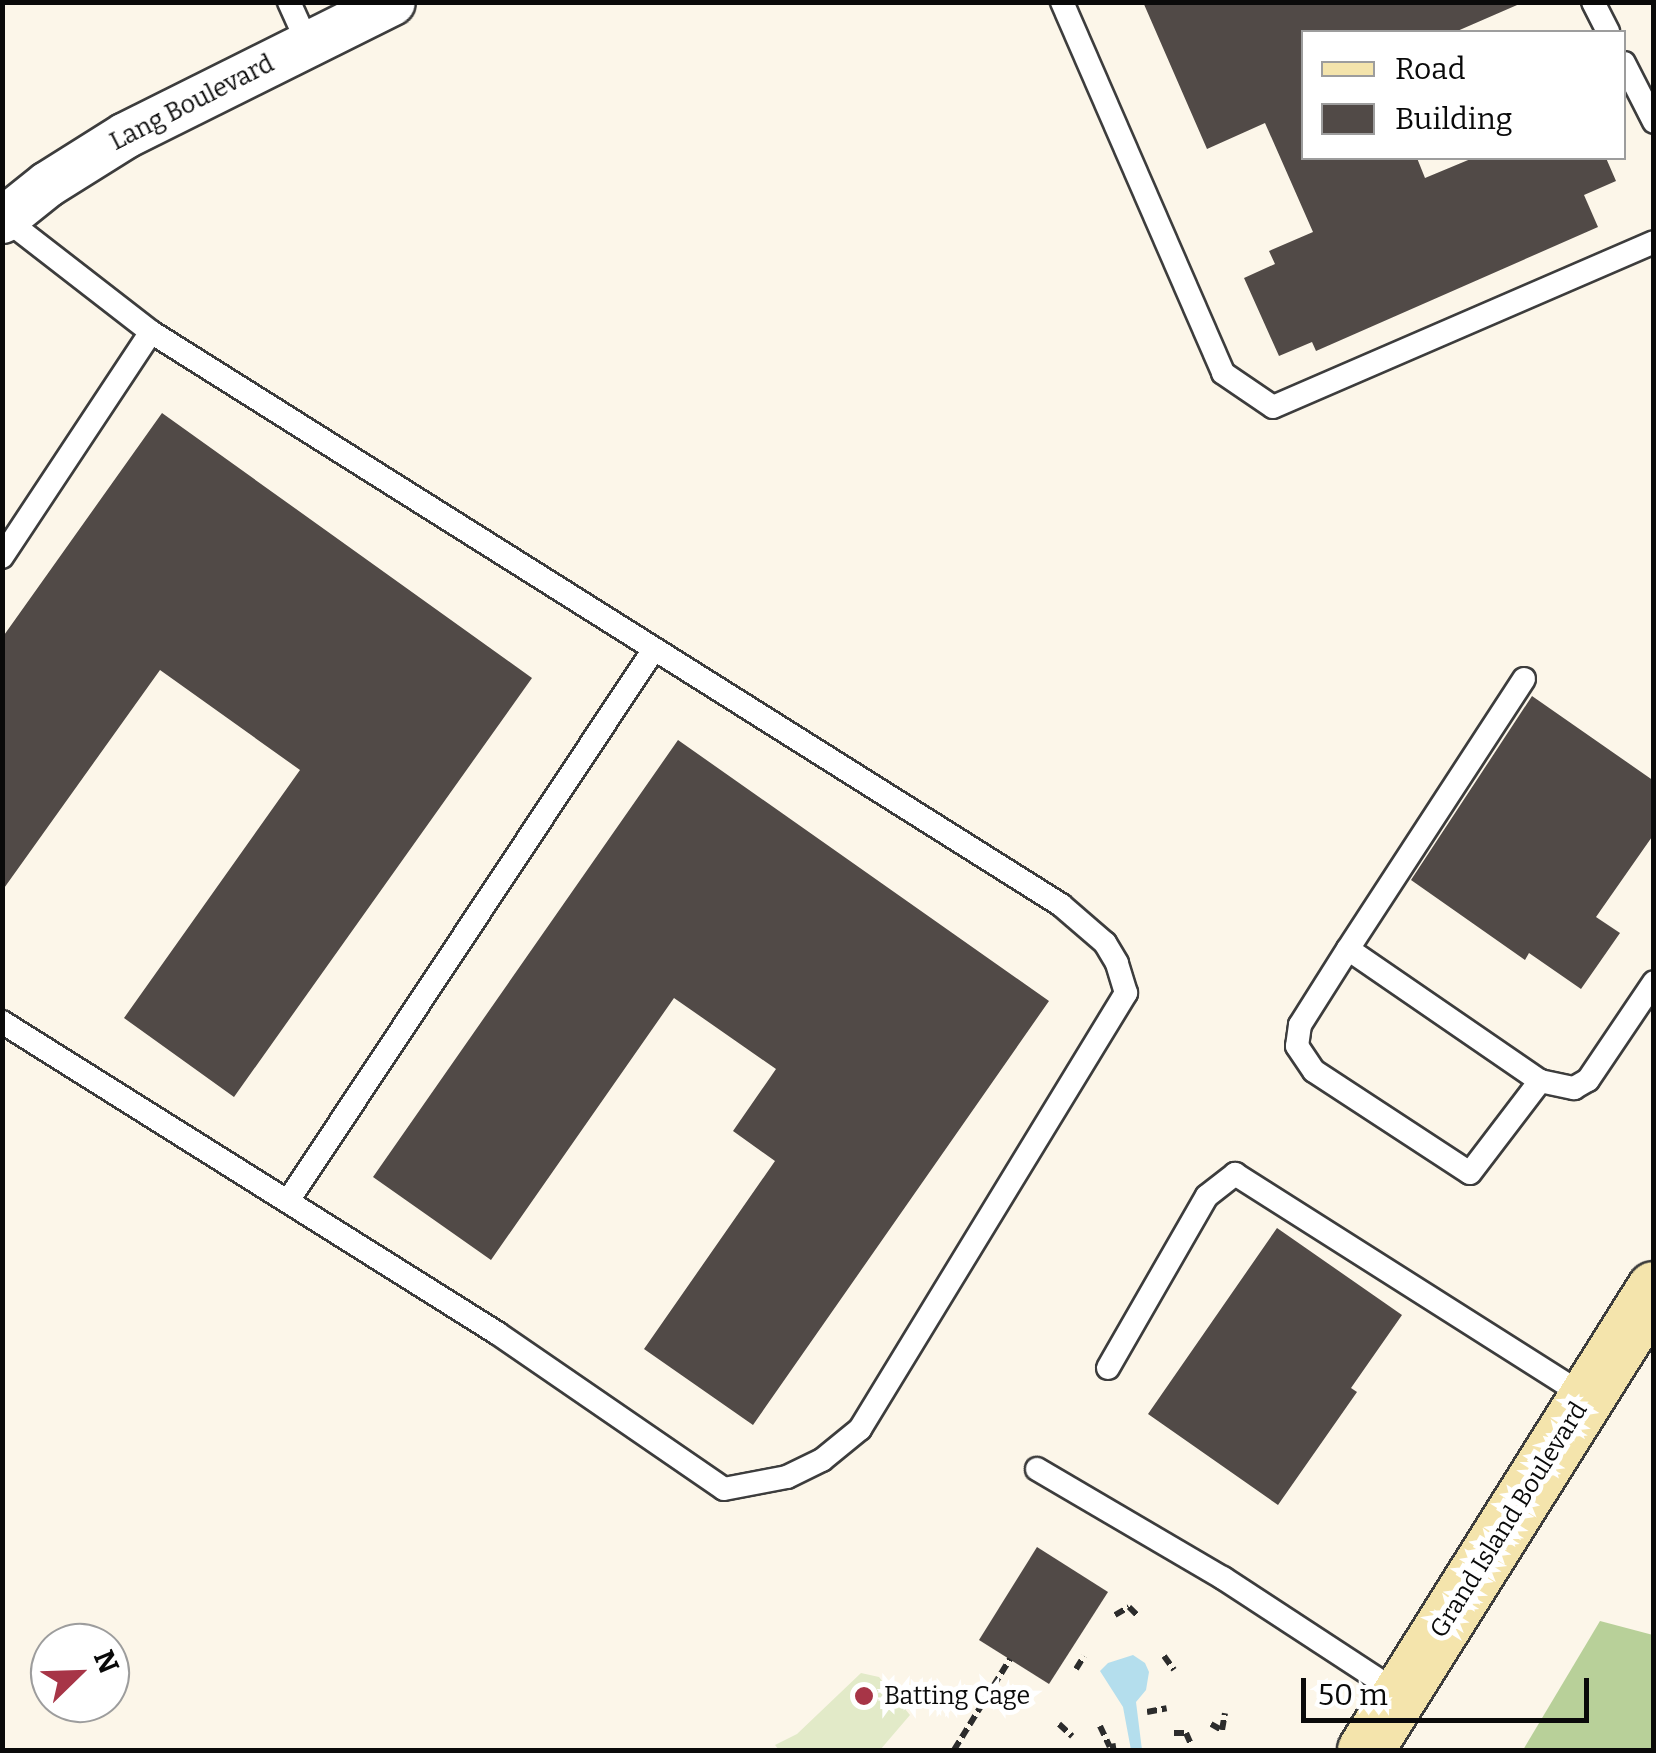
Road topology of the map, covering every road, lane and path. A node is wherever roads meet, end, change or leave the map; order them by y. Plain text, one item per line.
1 (289, 2) edge
2 (392, 2) edge
3 (1062, 2) edge
4 (1594, 2) edge
5 (1607, 30) edge
6 (308, 44) junction
7 (1626, 67) edge
8 (1654, 122) edge
9 (3, 219) edge
10 (1654, 242) edge
11 (151, 332) junction
12 (2, 557) edge
13 (654, 649) junction
14 (1524, 679) dead end
15 (1348, 949) junction
16 (1654, 982) edge
17 (2, 1022) edge
18 (1540, 1081) junction
19 (288, 1201) junction
20 (1654, 1289) edge
21 (1108, 1368) dead end
22 (1586, 1397) junction
23 (1037, 1470) dead end
24 (1114, 1615) dead end
25 (1138, 1616) dead end
26 (1084, 1656) dead end
27 (1164, 1656) dead end
28 (1010, 1659) dead end
29 (1076, 1669) dead end
30 (1174, 1670) dead end
31 (1400, 1694) junction
32 (1167, 1708) dead end
33 (1147, 1712) dead end
34 (1225, 1713) dead end
35 (1059, 1724) dead end
36 (1212, 1724) dead end
37 (1100, 1726) dead end
38 (1174, 1733) dead end
39 (1072, 1736) dead end
40 (1191, 1744) dead end
41 (1116, 1746) dead end
42 (954, 1750) edge
43 (1364, 1750) edge

1 - 6 lane
2 - 6 street, Lang Boulevard
3 - 10 lane
4 - 5 lane
6 - 9 street, Lang Boulevard
7 - 8 lane
9 - 11 lane
11 - 12 lane
11 - 13 lane
13 - 19 lane
13 - 19 lane
14 - 15 lane
15 - 18 lane
15 - 18 lane
16 - 18 lane
17 - 19 lane
20 - 22 main road, Grand Island Boulevard
21 - 22 lane
22 - 31 main road, Grand Island Boulevard
23 - 31 lane
24 - 25 path
26 - 29 path
27 - 30 path
28 - 42 path
31 - 43 main road, Grand Island Boulevard
32 - 33 path
34 - 36 path
35 - 39 path
37 - 41 path
38 - 40 path

